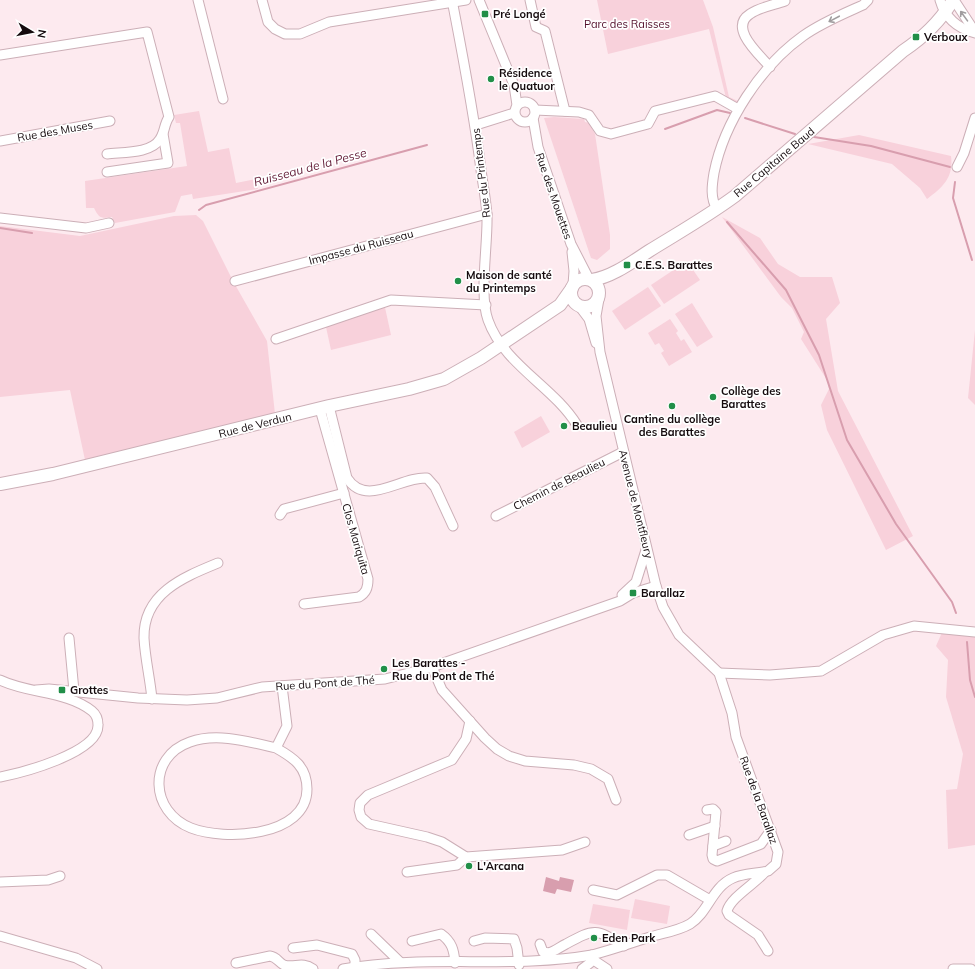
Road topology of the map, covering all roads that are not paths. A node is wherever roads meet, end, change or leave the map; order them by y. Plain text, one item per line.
1 (198, 0) edge
2 (262, 0) edge
3 (466, 0) edge
4 (479, 0) edge
5 (530, 0) edge
6 (868, 0) edge
7 (953, 0) edge
8 (453, 1) edge
9 (785, 1) dead end
10 (944, 5) edge
11 (975, 32) edge
12 (0, 55) edge
13 (770, 67) junction
14 (514, 85) junction
15 (223, 99) dead end
16 (528, 102) junction
17 (740, 107) junction
18 (516, 109) junction
19 (565, 111) junction
20 (531, 117) junction
21 (975, 118) edge
22 (110, 121) dead end
23 (476, 125) junction
24 (163, 134) junction
25 (0, 141) edge
26 (107, 154) dead end
27 (957, 167) dead end
28 (107, 172) dead end
29 (717, 209) junction
30 (487, 214) junction
31 (0, 218) edge
32 (109, 223) dead end
33 (571, 244) junction
34 (637, 260) junction
35 (590, 279) junction
36 (235, 281) dead end
37 (572, 287) junction
38 (599, 297) junction
39 (486, 305) junction
40 (579, 306) junction
41 (276, 339) dead end
42 (502, 344) junction
43 (600, 352) junction
44 (324, 407) junction
45 (578, 425) dead end
46 (623, 452) junction
47 (0, 484) edge
48 (344, 493) junction
49 (280, 516) dead end
50 (496, 516) dead end
51 (453, 526) dead end
52 (647, 549) junction
53 (218, 563) dead end
54 (636, 582) junction
55 (656, 586) junction
56 (643, 590) junction
57 (660, 599) junction
58 (613, 603) junction
59 (304, 604) dead end
60 (975, 632) edge
61 (70, 638) dead end
62 (432, 667) junction
63 (719, 673) junction
64 (0, 680) edge
65 (282, 686) junction
66 (36, 690) junction
67 (74, 691) junction
68 (152, 699) junction
69 (470, 721) junction
70 (276, 748) junction
71 (0, 777) edge
72 (616, 800) dead end
73 (707, 810) dead end
74 (715, 826) junction
75 (771, 830) junction
76 (689, 835) dead end
77 (726, 841) dead end
78 (584, 842) dead end
79 (713, 846) junction
80 (466, 857) junction
81 (407, 872) dead end
82 (764, 872) junction
83 (60, 876) dead end
84 (0, 882) edge
85 (593, 890) dead end
86 (710, 900) junction
87 (371, 934) dead end
88 (0, 936) edge
89 (412, 941) dead end
90 (474, 941) dead end
91 (540, 944) dead end
92 (624, 946) junction
93 (293, 948) dead end
94 (768, 951) dead end
95 (592, 955) junction
96 (400, 962) junction
97 (236, 963) dead end
98 (455, 963) junction
99 (519, 965) junction
100 (355, 967) junction
101 (97, 969) edge
102 (313, 969) edge
103 (343, 969) edge
104 (582, 969) edge
105 (607, 969) edge
106 (953, 969) edge
107 (971, 969) edge

1 - 15 street
2 - 8 street
3 - 8 street
4 - 14 street
5 - 19 street
6 -> 13 street
7 - 10 main road, Rue Capitaine Baud
11 -> 7 street
8 - 23 street, Rue du Printemps
9 - 13 street
10 - 11 street
10 - 29 main road, Rue Capitaine Baud
12 - 24 street
13 - 17 street
14 - 16 street
14 - 18 street
16 - 18 street
16 - 20 street
17 - 19 street
17 - 29 street
18 - 20 street
18 - 23 street
19 - 20 street
20 - 33 street, Rue des Mouettes
21 - 27 street
22 - 25 street, Rue des Muses
23 - 30 street, Rue du Printemps
24 - 26 street
24 - 28 street
29 - 34 main road, Rue Capitaine Baud
30 - 36 street, Impasse du Ruisseau
30 - 39 street, Rue du Printemps
31 - 32 street
33 - 35 street, Rue des Mouettes
33 - 37 street, Rue des Mouettes
34 - 35 main road, Rue Capitaine Baud
34 - 38 main road, Rue Capitaine Baud
35 - 37 main road
35 - 38 main road
37 - 40 main road
37 - 42 main road, Rue de Verdun
38 - 40 main road
38 - 43 street, Avenue de Montfleury
39 - 41 street
39 - 42 street, Rue du Printemps
40 - 42 main road, Rue de Verdun
40 - 43 street, Avenue de Montfleury
42 - 44 main road, Rue de Verdun
42 - 45 street
43 - 46 street, Avenue de Montfleury
44 - 47 main road, Rue de Verdun
44 - 48 street, Clos Mariquita
44 - 51 street
46 - 50 street, Chemin de Beaulieu
46 - 52 street, Avenue de Montfleury
48 - 49 street, Clos Mariquita
48 - 59 street, Clos Mariquita
52 - 54 street, Rue du Pont de Thé
52 - 55 street, Avenue de Montfleury
53 - 68 street
54 - 55 street
54 - 58 street, Rue du Pont de Thé
55 - 56 street, Rue du Pont de Thé
55 - 57 street, Rue de la Barallaz
56 - 57 street
56 - 58 street, Rue du Pont de Thé
57 - 63 street, Rue de la Barallaz
58 - 62 street, Rue du Pont de Thé
60 - 63 street
61 - 67 street
62 - 65 street, Rue du Pont de Thé
62 - 69 street
63 - 75 street, Rue de la Barallaz
64 - 66 street
65 - 68 street, Rue du Pont de Thé
65 - 70 street
66 - 67 street, Rue du Pont de Thé
66 - 71 street
67 - 68 street, Rue du Pont de Thé
69 - 72 street
69 - 80 street
70 - 70 street
73 - 74 street
74 - 76 street
74 - 79 street
75 - 79 street
75 - 82 street, Rue de la Barallaz
77 - 79 street
78 - 80 street
80 - 81 street
82 - 86 street
82 - 94 street
83 - 84 street
85 - 86 street
86 - 92 street
87 - 96 street
88 - 101 street
89 - 98 street
90 - 99 street
91 - 92 street
92 - 95 street
93 - 100 street
95 - 99 street
95 - 104 street
95 - 105 street
96 - 98 street
96 - 100 street
97 - 102 street
98 - 99 street
100 - 103 street
106 - 107 street

